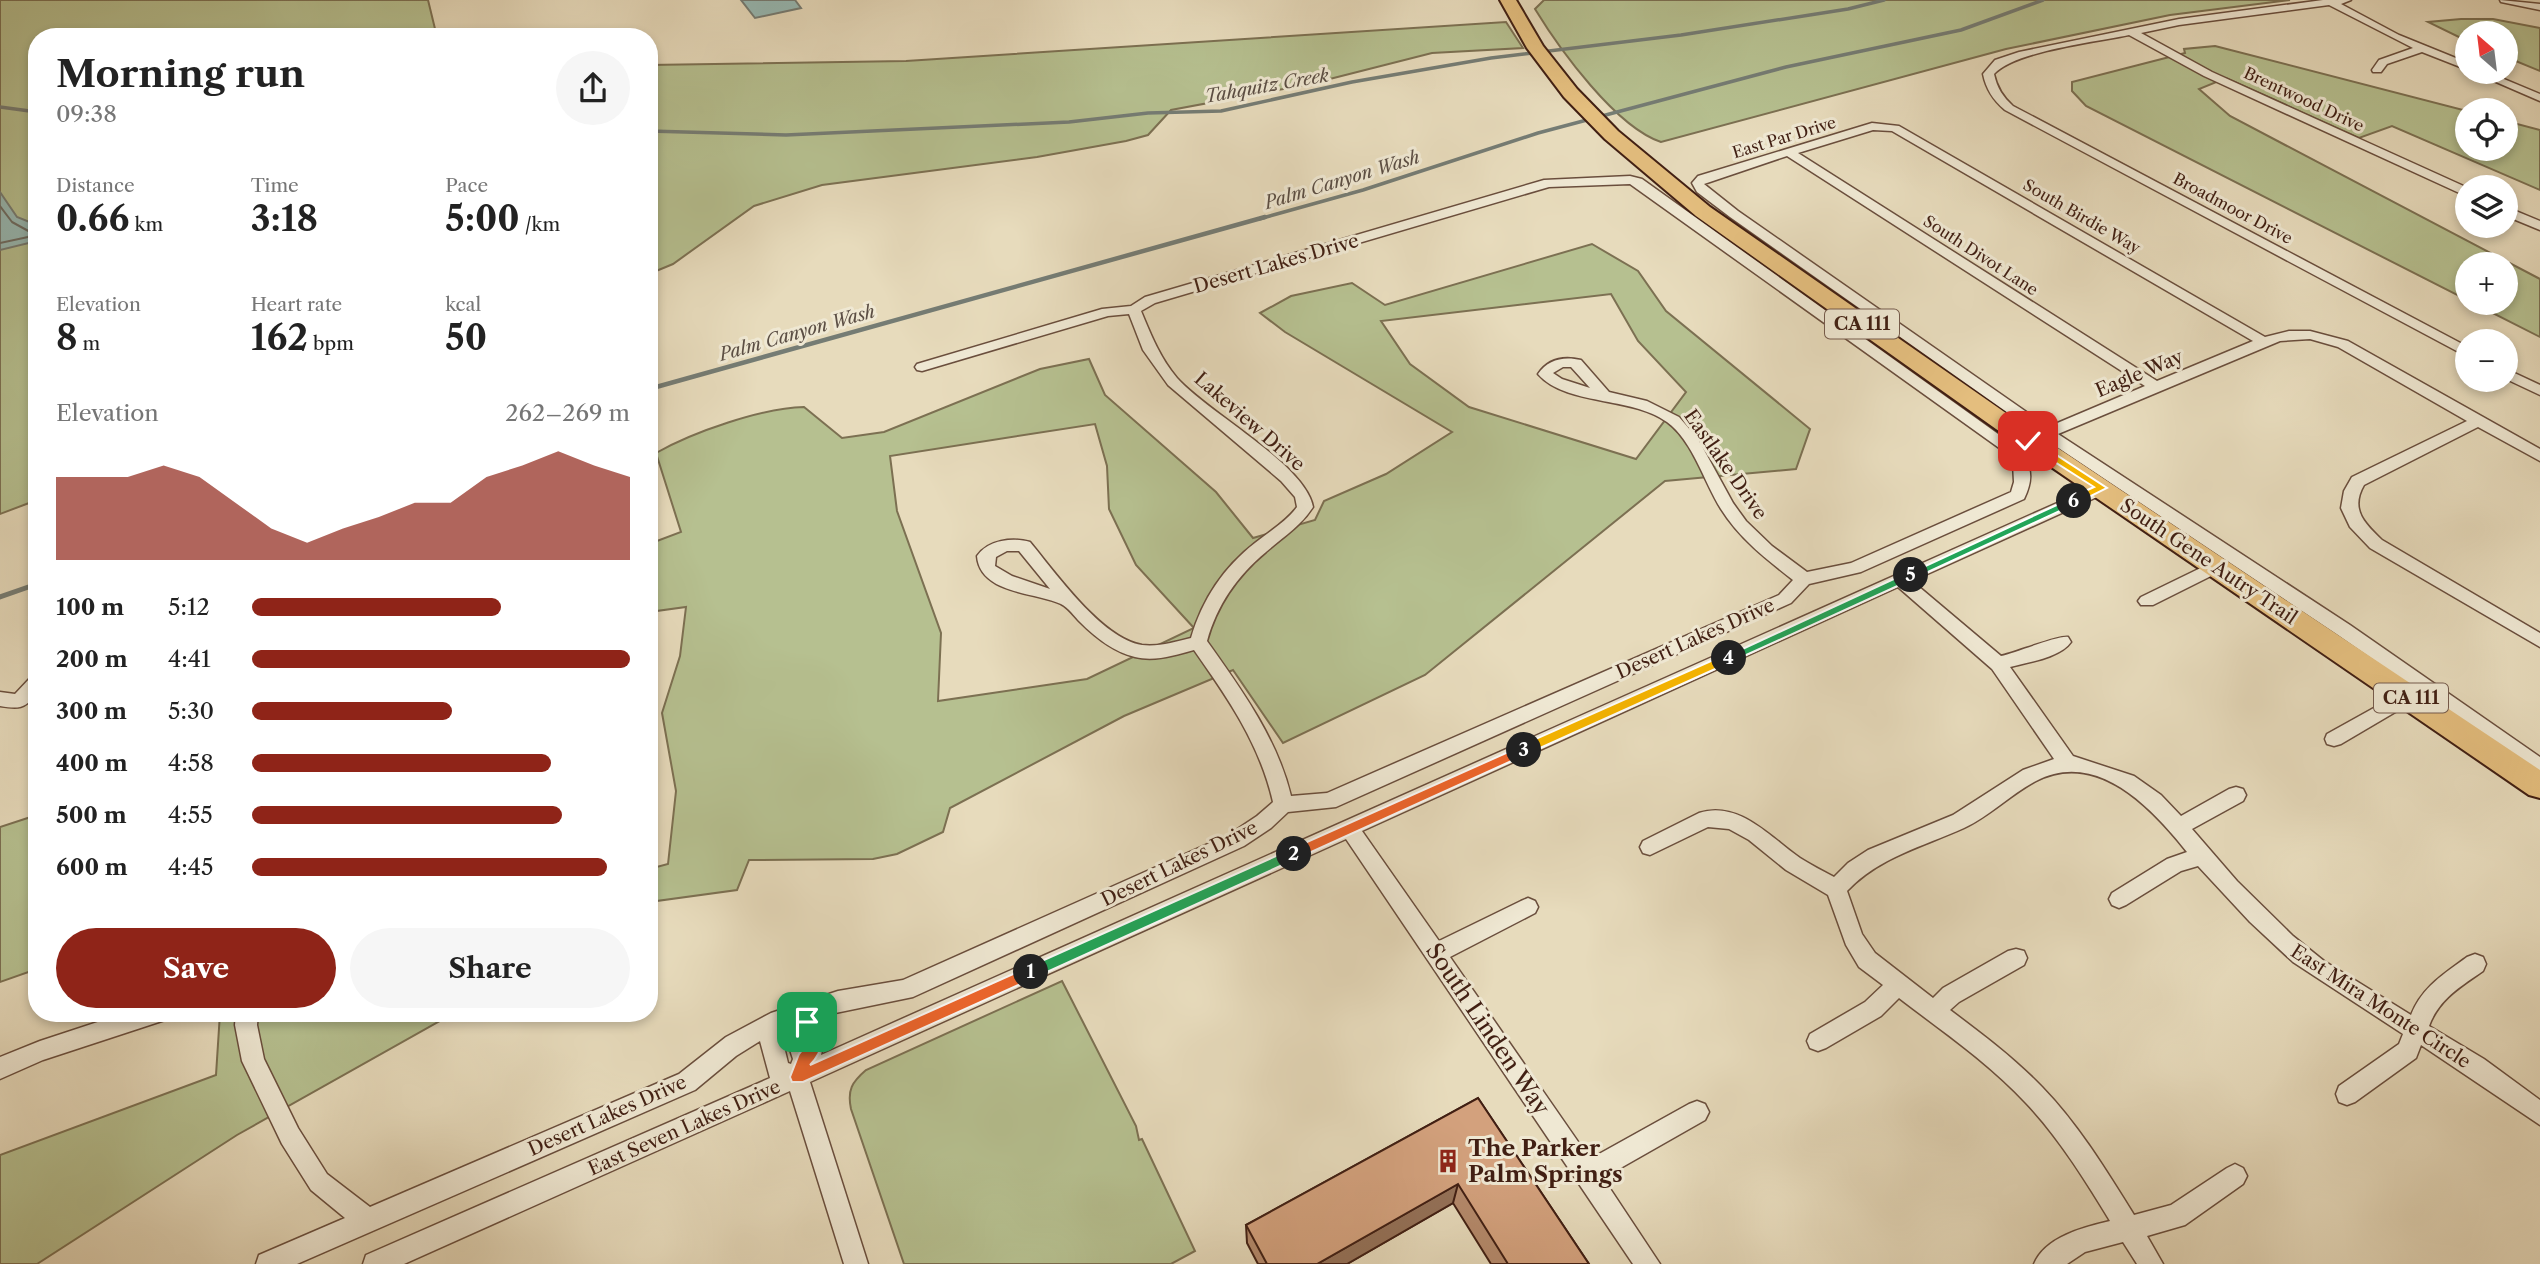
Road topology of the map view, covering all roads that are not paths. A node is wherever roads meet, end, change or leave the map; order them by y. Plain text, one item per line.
1 (1508, 0) edge
2 (2346, 0) edge
3 (2505, 0) edge
4 (2330, 2) edge
5 (2540, 7) edge
6 (2129, 31) junction
7 (2423, 48) junction
8 (2455, 62) edge
9 (2376, 69) dead end
10 (2507, 84) edge
11 (2540, 98) edge
12 (1882, 125) joint
13 (1788, 152) junction
14 (1698, 183) joint
15 (2455, 187) edge
16 (2518, 216) edge
17 (2540, 226) edge
18 (1134, 310) junction
19 (2264, 342) junction
20 (2455, 346) edge
21 (922, 367) dead end
22 (2518, 379) edge
23 (2156, 387) junction
24 (2540, 391) edge
25 (1603, 394) dead end
26 (2478, 421) junction
27 (2038, 437) junction
28 (2540, 456) edge
29 (2102, 488) junction
30 (2217, 566) junction
31 (1804, 579) junction
32 (1900, 580) junction
33 (1068, 599) junction
34 (2147, 600) dead end
35 (2540, 641) edge
36 (1198, 642) junction
37 (2063, 642) dead end
38 (1998, 664) junction
39 (2408, 696) junction
40 (0, 699) edge
41 (28, 702) edge
42 (2334, 739) dead end
43 (2067, 762) junction
44 (2540, 768) edge
45 (2540, 786) edge
46 (2236, 795) dead end
47 (1283, 804) junction
48 (2179, 827) junction
49 (1350, 829) junction
50 (1650, 847) dead end
51 (2202, 856) junction
52 (1836, 889) junction
53 (2119, 899) dead end
54 (1528, 907) dead end
55 (1436, 953) junction
56 (2016, 958) dead end
57 (2475, 964) dead end
58 (1897, 985) junction
59 (1932, 1012) junction
60 (786, 1021) junction
61 (129, 1022) edge
62 (247, 1022) edge
63 (2415, 1028) junction
64 (1818, 1041) dead end
65 (0, 1068) edge
66 (801, 1068) junction
67 (2347, 1094) dead end
68 (1698, 1112) dead end
69 (2540, 1114) edge
70 (1587, 1174) junction
71 (2235, 1176) dead end
72 (367, 1220) junction
73 (2128, 1228) junction
74 (268, 1264) edge
75 (375, 1264) edge
76 (856, 1264) edge
77 (1648, 1264) edge
78 (2046, 1264) edge
79 (2151, 1264) edge

1 - 27 main road, South Gene Autry Trail / CA 111
2 - 4 street
3 - 5 street
4 - 6 street
4 - 7 street
6 - 15 street, Brentwood Drive
6 - 20 street, Broadmoor Drive
7 - 8 street
7 - 9 street
10 - 11 street
12 - 13 street, East Par Drive
12 - 19 street, South Birdie Way
13 - 14 street, East Par Drive
13 - 23 street, South Divot Lane
14 - 27 street, South Gene Autry Trail
16 - 17 street
18 - 21 street, Desert Lakes Drive
18 - 31 street, Desert Lakes Drive
18 - 36 street, Lakeview Drive
19 - 23 street, Eagle Way
19 - 26 street, Eagle Way
22 - 24 street
23 - 27 street, Eagle Way
25 - 31 street, Eastlake Drive
26 - 28 street, Eagle Way
26 - 35 street
27 - 29 main road, South Gene Autry Trail / CA 111
27 - 44 street, South Gene Autry Trail
29 - 30 main road, South Gene Autry Trail / CA 111
29 - 32 street, East Seven Lakes Drive
30 - 34 street
30 - 39 main road, South Gene Autry Trail / CA 111
31 - 47 street, Desert Lakes Drive
32 - 38 street
32 - 49 street, East Seven Lakes Drive
33 - 33 street
33 - 36 street
36 - 47 street
37 - 38 street
38 - 43 street
39 - 42 street
39 - 45 main road, South Gene Autry Trail / CA 111
40 - 41 street
43 - 48 street, East Mira Monte Circle
43 - 52 street
46 - 48 street
47 - 60 street, Desert Lakes Drive
48 - 51 street, East Mira Monte Circle
49 - 55 street, South Linden Way
49 - 66 street, East Seven Lakes Drive
50 - 52 street
51 - 53 street
51 - 63 street, East Mira Monte Circle
52 - 58 street
54 - 55 street
55 - 70 street, South Linden Way
56 - 59 street
57 - 63 street
58 - 59 street
58 - 64 street
59 - 73 street
60 - 66 street
60 - 66 street
60 - 72 street, Desert Lakes Drive
61 - 65 street
62 - 72 street
63 - 67 street
63 - 69 street, East Mira Monte Circle
66 - 75 street, East Seven Lakes Drive
66 - 76 street
68 - 70 street
70 - 77 street, South Linden Way
71 - 73 street
72 - 74 street, Desert Lakes Drive
73 - 78 street
73 - 79 street

